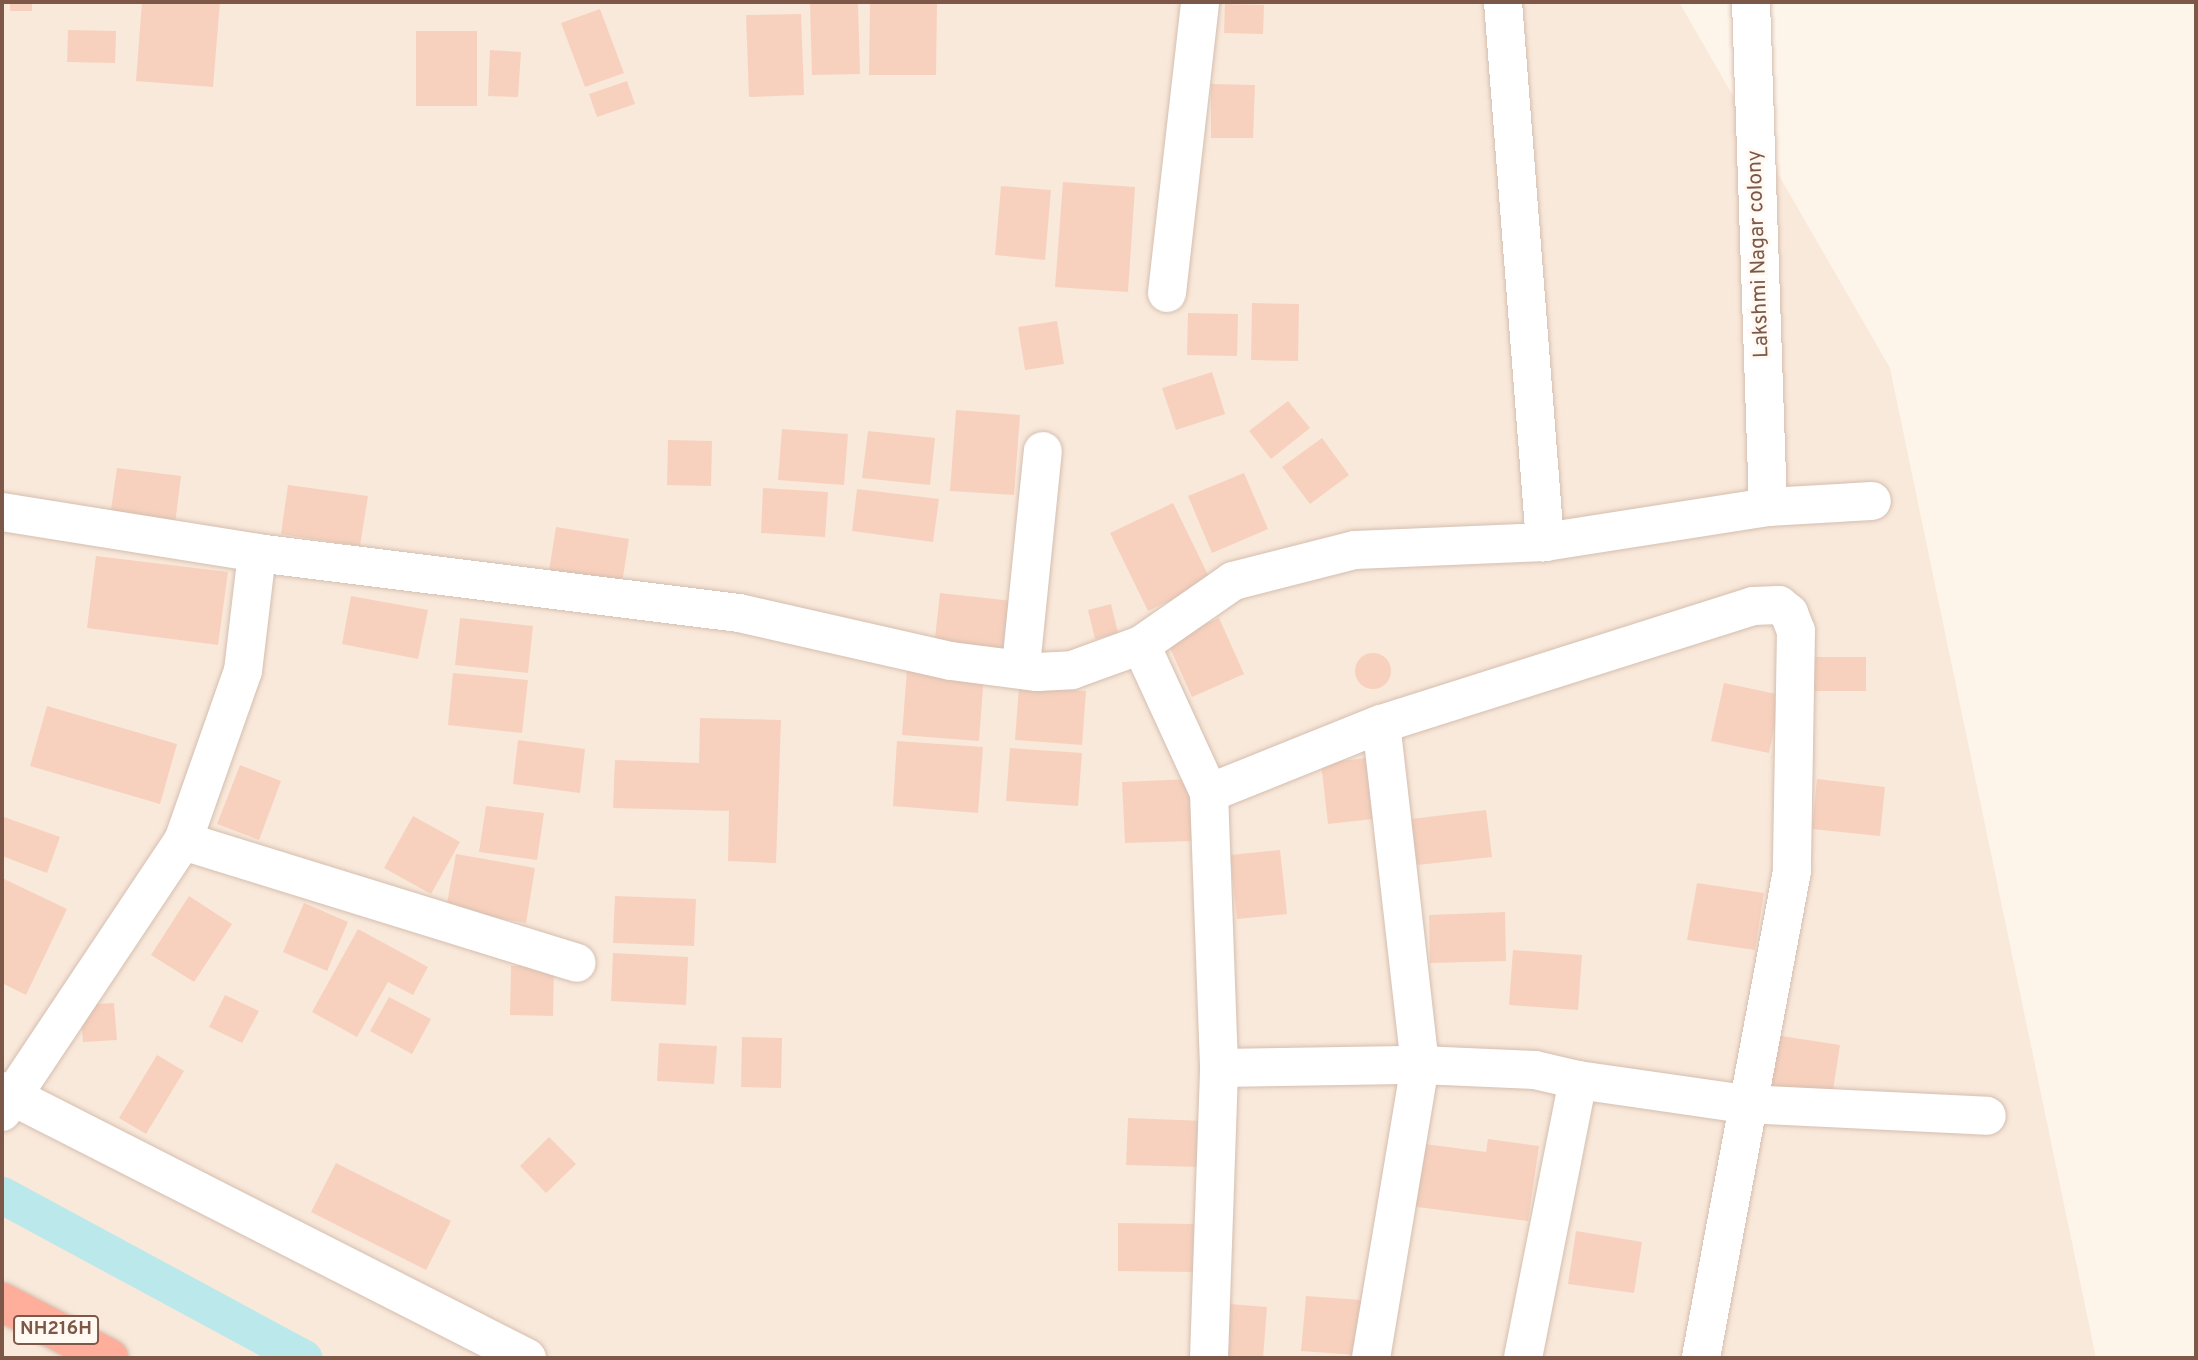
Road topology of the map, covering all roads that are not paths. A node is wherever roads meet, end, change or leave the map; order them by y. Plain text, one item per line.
1 (1200, 2) edge
2 (1503, 2) edge
3 (1751, 2) edge
4 (1167, 293) dead end
5 (1043, 452) dead end
6 (1872, 501) dead end
7 (1768, 507) junction
8 (2, 512) edge
9 (1545, 542) junction
10 (257, 553) junction
11 (1141, 645) junction
12 (1021, 666) junction
13 (1381, 724) junction
14 (1209, 793) junction
15 (183, 841) junction
16 (576, 963) dead end
17 (1420, 1065) junction
18 (1219, 1068) junction
19 (1577, 1080) junction
20 (5, 1101) edge
21 (1745, 1104) junction
22 (1987, 1116) dead end
23 (2, 1302) edge
24 (109, 1358) edge
25 (527, 1358) edge
26 (1209, 1358) edge
27 (1371, 1358) edge
28 (1523, 1358) edge
29 (1701, 1358) edge

1 - 4 street
2 - 9 street
3 - 7 street, Lakshmi Nagar colony
5 - 12 street
6 - 7 street
7 - 9 street
8 - 10 street
9 - 11 street
10 - 12 street
10 - 15 street
11 - 12 street
11 - 14 street
13 - 14 street
13 - 17 street
13 - 21 street
14 - 18 street
15 - 16 street
15 - 20 street
17 - 18 street
17 - 19 street
17 - 27 street
18 - 26 street
19 - 21 street
19 - 28 street
20 - 25 street
21 - 22 street
21 - 29 street
23 - 24 highway, NH216H

